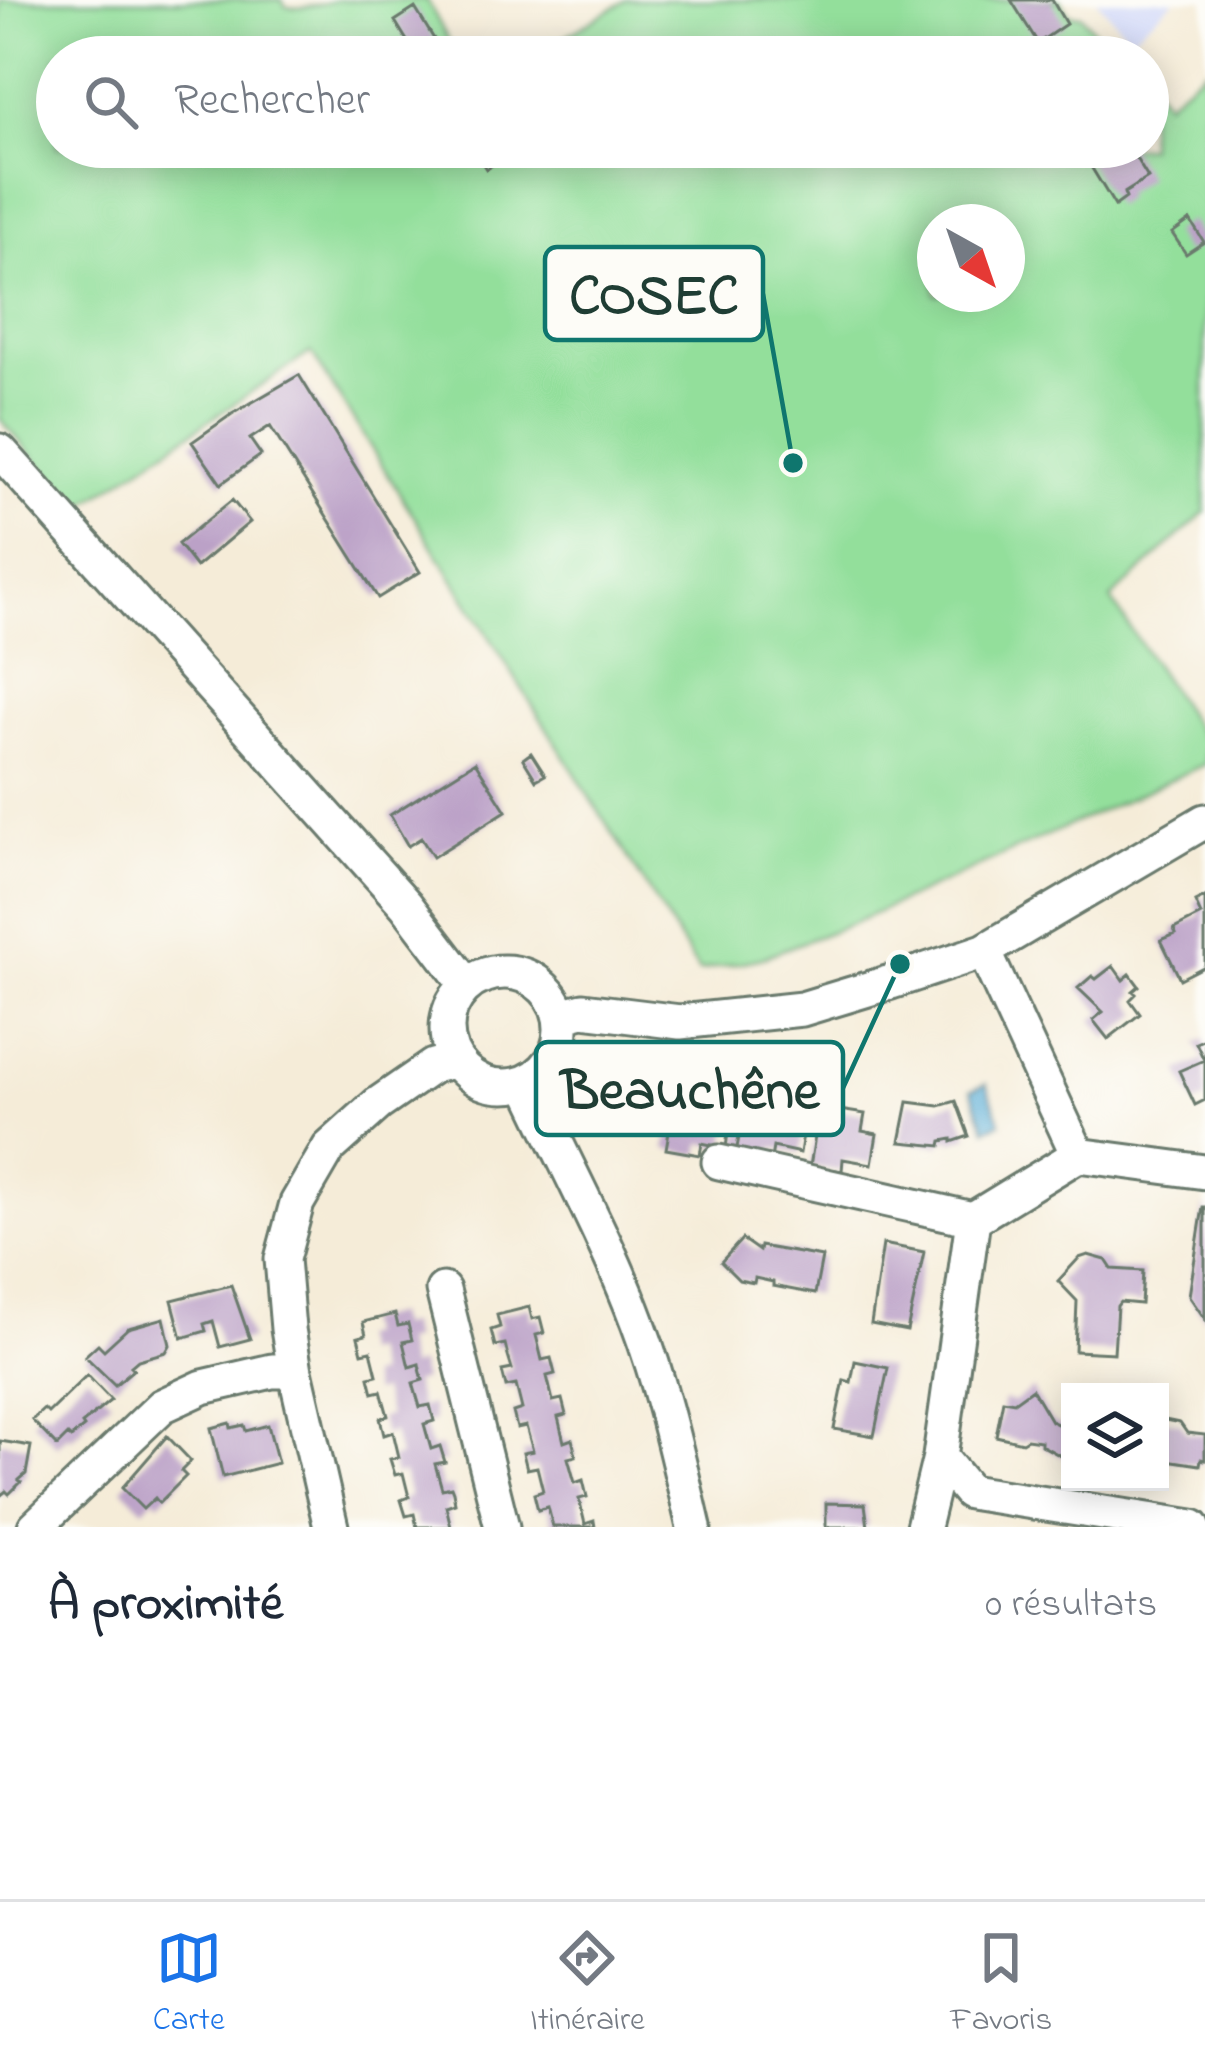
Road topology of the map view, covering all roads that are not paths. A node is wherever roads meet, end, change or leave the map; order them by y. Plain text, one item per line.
1 (0, 452) edge
2 (1205, 821) edge
3 (984, 951) junction
4 (467, 986) junction
5 (560, 1016) junction
6 (456, 1060) junction
7 (527, 1082) junction
8 (1078, 1155) junction
9 (719, 1162) dead end
10 (1205, 1172) edge
11 (974, 1220) junction
12 (442, 1290) dead end
13 (295, 1371) junction
14 (940, 1457) junction
15 (1199, 1525) edge
16 (35, 1527) edge
17 (332, 1527) edge
18 (502, 1527) edge
19 (694, 1527) edge
20 (923, 1527) edge

1 - 4 street
2 - 3 street
3 - 5 street
3 - 8 street
4 - 5 street
4 - 6 street
5 - 7 street
6 - 7 street
6 - 13 street
7 - 19 street
8 - 10 street
8 - 11 street
9 - 11 street
11 - 14 street
12 - 18 street
13 - 16 street
13 - 17 street
14 - 15 street
14 - 20 street

